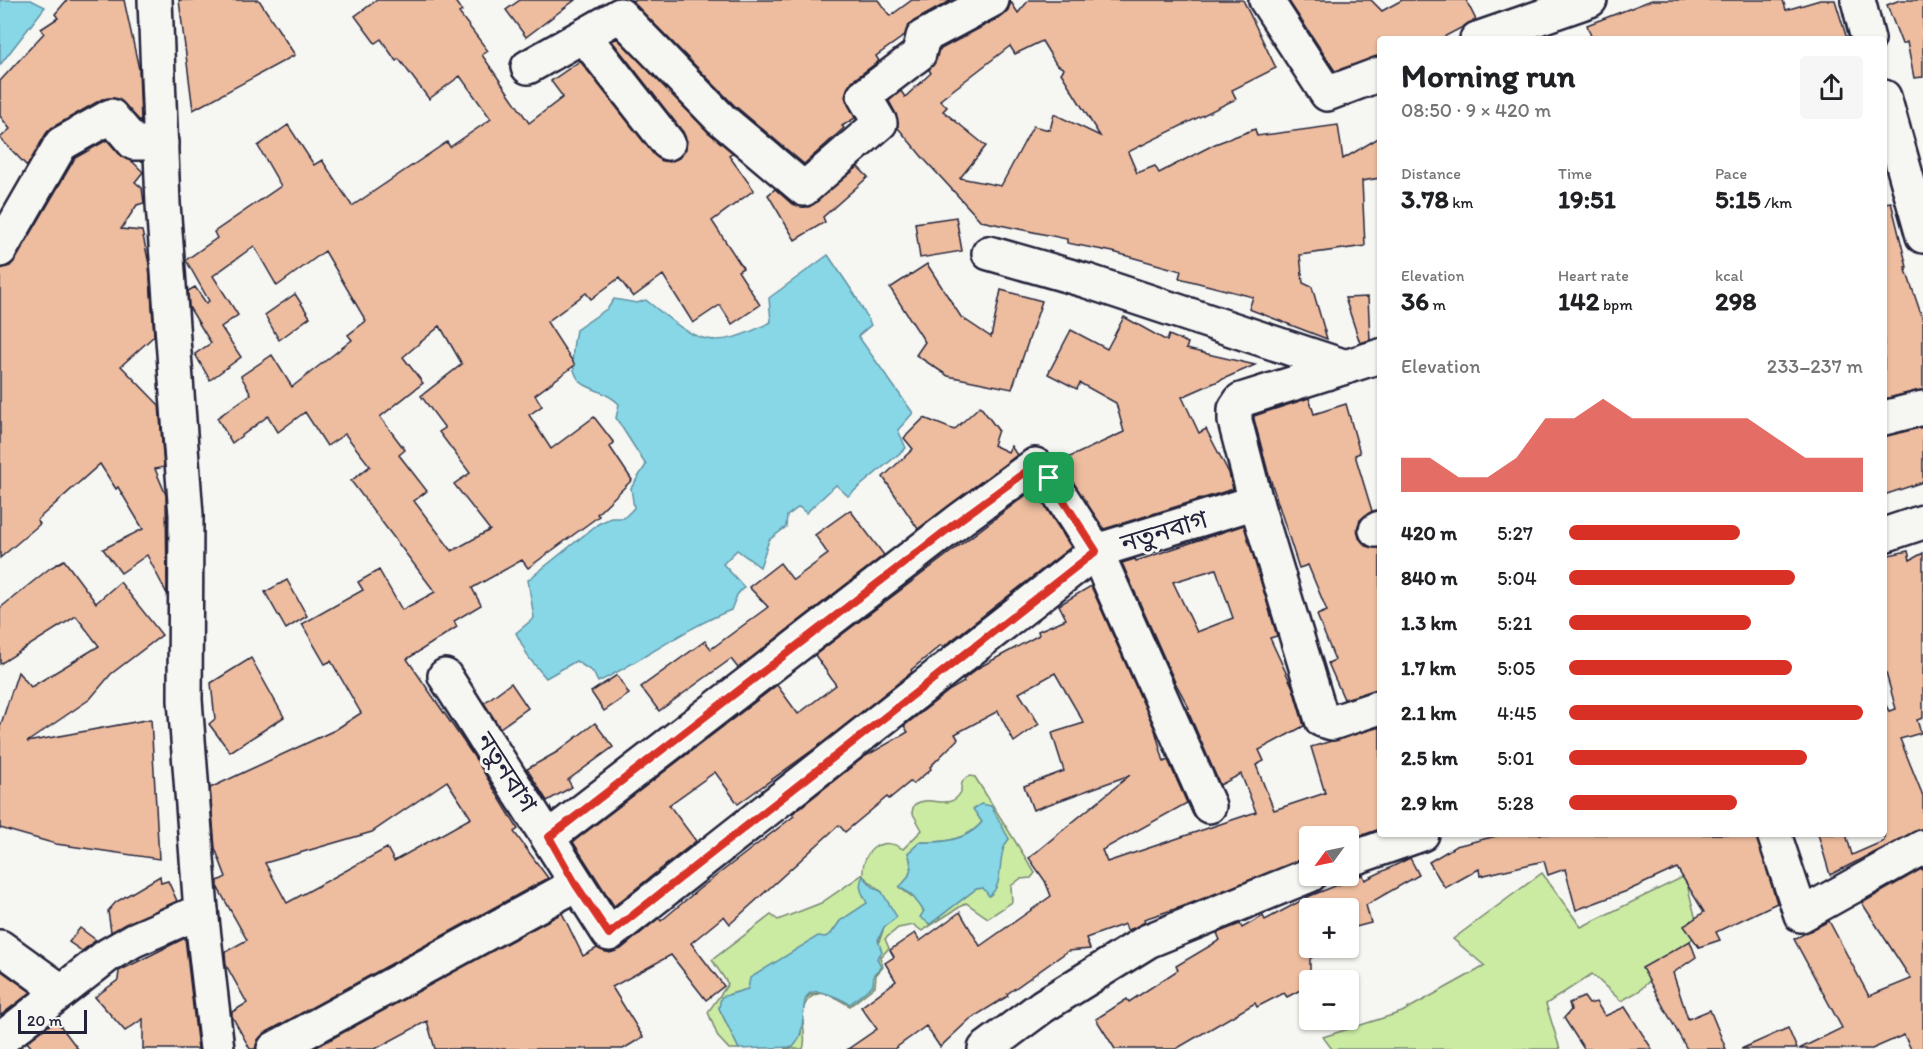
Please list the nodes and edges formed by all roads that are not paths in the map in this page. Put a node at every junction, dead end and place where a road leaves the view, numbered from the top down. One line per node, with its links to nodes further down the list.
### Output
1 (155, 0): 12 (street)
2 (992, 0): 6 (street)
3 (1266, 0): 10 (street)
4 (1590, 0): 7 (street)
5 (1857, 0): 8 (street)
6 (584, 36): 9 (street); 13 (street)
7 (1491, 36)
8 (1867, 36)
9 (528, 67)
10 (1377, 75)
11 (1887, 120): 14 (street)
12 (161, 143): 16 (street); 36 (street)
13 (668, 143)
14 (1897, 195): 15 (street)
15 (1923, 236)
16 (0, 250)
17 (989, 253): 19 (street)
18 (1377, 357): 19 (street)
19 (1346, 367): 22 (street)
20 (1923, 408): 21 (street)
21 (1887, 417)
22 (1256, 502): 25 (street, নতুনবাগ); 27 (street)
23 (1923, 522): 24 (street)
24 (1887, 534)
25 (1096, 551): 28 (street); 29 (street); 35 (street, নতুনবাগ)
26 (445, 676): 29 (street, নতুনবাগ)
27 (1377, 708)
28 (1209, 806)
29 (549, 837): 35 (street, নতুনবাগ)
30 (1413, 837): 33 (street)
31 (1774, 837): 32 (street)
32 (1923, 847)
33 (1359, 856)
34 (1299, 879): 42 (street)
35 (576, 885): 41 (street)
36 (201, 911): 38 (street); 40 (street)
37 (0, 947): 38 (street)
38 (61, 991): 39 (street)
39 (0, 1040)
40 (218, 1049)
41 (274, 1049)
42 (985, 1049)

